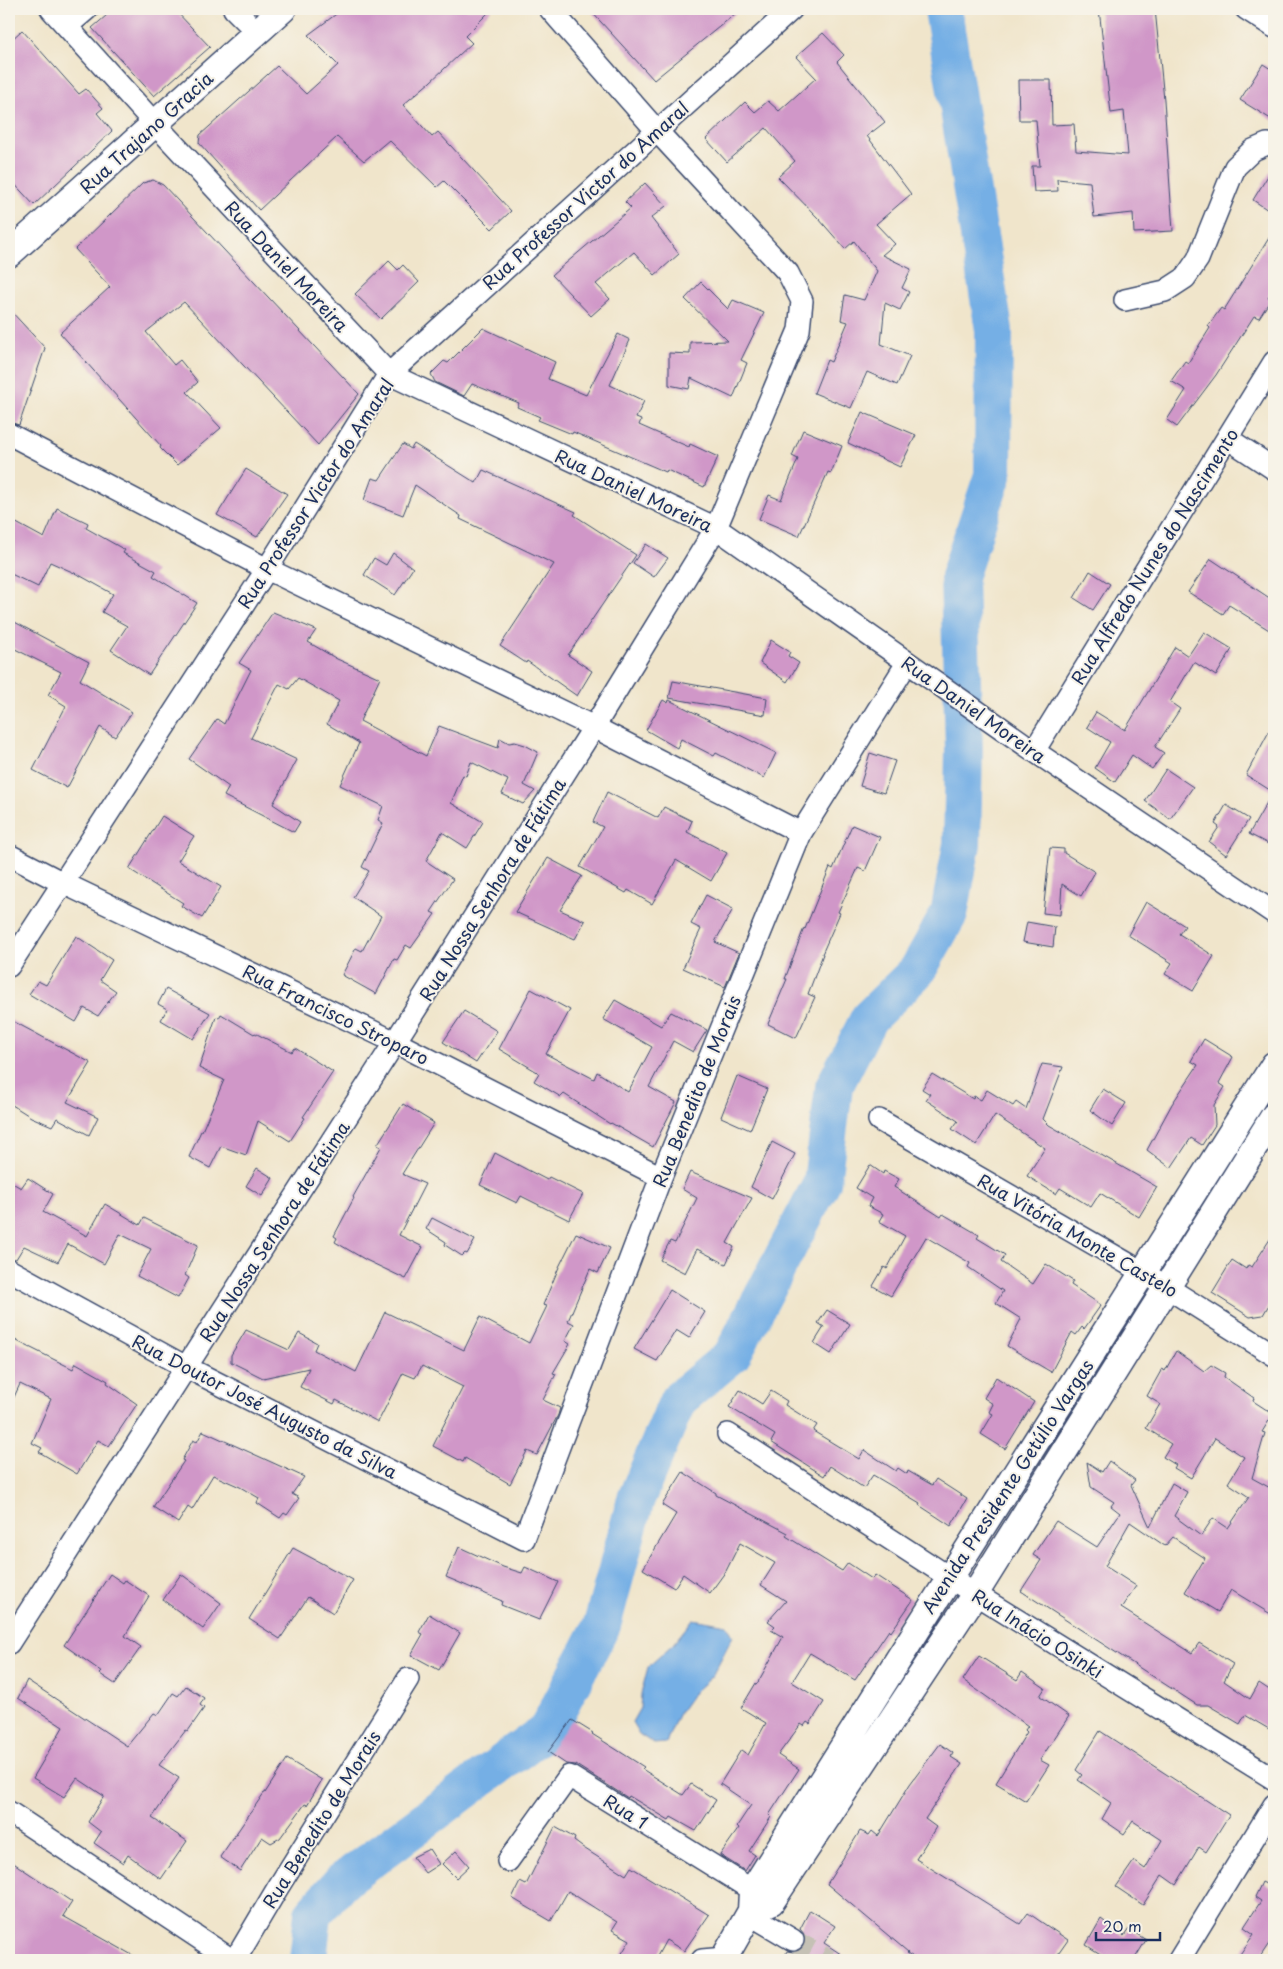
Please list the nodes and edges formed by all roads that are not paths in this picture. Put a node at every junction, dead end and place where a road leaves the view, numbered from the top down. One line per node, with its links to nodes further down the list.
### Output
1 (51, 9): 7 (street, Rua Daniel Moreira)
2 (87, 9): 7 (street)
3 (234, 9): 8 (street)
4 (283, 9): 8 (main road, Rua Trajano Gracia)
5 (550, 9): 10 (street, Rua Nossa Senhora de Fátima)
6 (792, 9): 10 (street, Rua Professor Victor do Amaral)
7 (67, 26): 9 (street, Rua Daniel Moreira)
8 (257, 32): 9 (main road, Rua Trajano Gracia)
9 (155, 124): 12 (main road, Rua Trajano Gracia); 15 (street, Rua Daniel Moreira)
10 (656, 130): 15 (street, Rua Professor Victor do Amaral); 19 (street, Rua Nossa Senhora de Fátima)
11 (1274, 144): 13 (street)
12 (9, 254)
13 (1125, 300)
14 (1274, 362): 17 (street, Rua Alfredo Nunes do Nascimento)
15 (388, 374): 19 (street, Rua Daniel Moreira); 20 (street, Rua Professor Victor do Amaral)
16 (9, 434): 20 (street)
17 (1227, 438): 18 (street); 23 (street, Rua Alfredo Nunes do Nascimento)
18 (1274, 469)
19 (716, 528): 21 (street, Rua Daniel Moreira); 22 (street, Rua Nossa Senhora de Fátima)
20 (267, 569): 22 (street); 26 (street, Rua Professor Victor do Amaral)
21 (907, 663): 23 (street, Rua Daniel Moreira); 24 (street, Rua Benedito de Morais)
22 (594, 727): 24 (street); 29 (street, Rua Nossa Senhora de Fátima)
23 (1034, 751): 27 (street, Rua Daniel Moreira)
24 (801, 833): 33 (street, Rua Benedito de Morais)
25 (9, 855): 26 (street, Rua Francisco Stroparo)
26 (63, 883): 28 (street, Rua Professor Victor do Amaral); 29 (street, Rua Francisco Stroparo)
27 (1274, 913)
28 (9, 966)
29 (395, 1042): 33 (street, Rua Francisco Stroparo); 38 (street, Rua Nossa Senhora de Fátima)
30 (1274, 1065): 35 (main road, Avenida Presidente Getúlio Vargas)
31 (1274, 1116): 36 (main road, Avenida Presidente Getúlio Vargas)
32 (879, 1120): 35 (street, Rua Vitória Monte Castelo)
33 (661, 1177): 40 (street, Rua Benedito de Morais)
34 (9, 1270): 38 (street, Rua Doutor José Augusto da Silva)
35 (1144, 1273): 36 (street, Rua Vitória Monte Castelo); 41 (main road, Avenida Presidente Getúlio Vargas)
36 (1166, 1286): 37 (street, Rua Vitória Monte Castelo); 42 (main road, Avenida Presidente Getúlio Vargas)
37 (1274, 1355)
38 (186, 1367): 40 (street, Rua Doutor José Augusto da Silva); 43 (street, Rua Nossa Senhora de Fátima)
39 (728, 1434): 41 (street, Rua Inácio Osinki)
40 (524, 1539)
41 (950, 1576): 42 (street, Rua Inácio Osinki); 49 (main road, Avenida Presidente Getúlio Vargas)
42 (974, 1594): 45 (street, Rua Inácio Osinki); 49 (main road, Avenida Presidente Getúlio Vargas)
43 (9, 1643)
44 (408, 1679): 51 (street, Rua Benedito de Morais)
45 (1274, 1779)
46 (1274, 1805): 53 (street)
47 (9, 1812): 51 (street)
48 (508, 1860): 49 (street, Rua 1)
49 (756, 1905): 50 (street); 52 (main road, Avenida Presidente Getúlio Vargas)
50 (793, 1940)
51 (234, 1960)
52 (717, 1960)
53 (1179, 1960)

